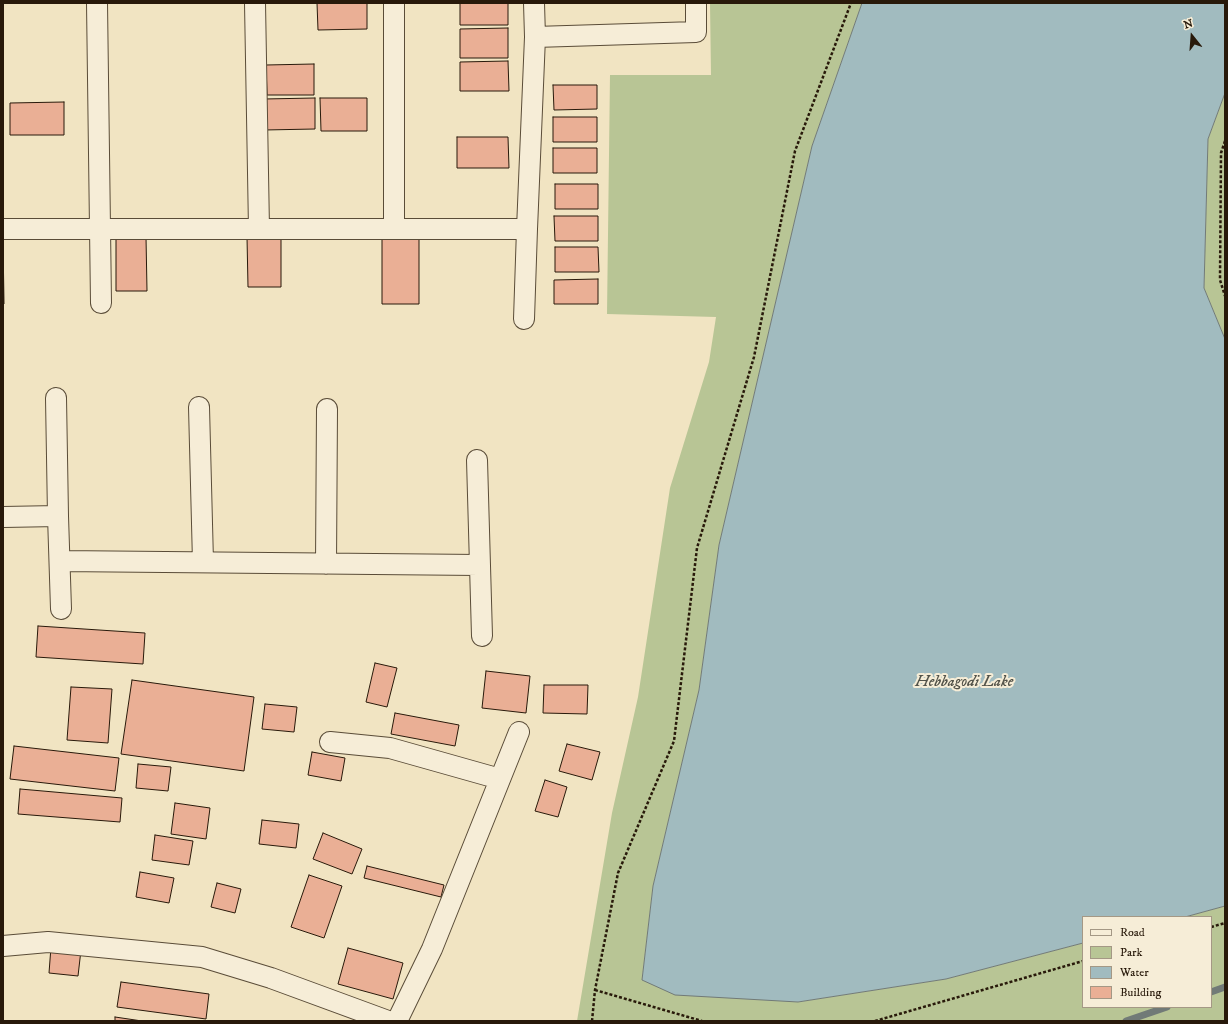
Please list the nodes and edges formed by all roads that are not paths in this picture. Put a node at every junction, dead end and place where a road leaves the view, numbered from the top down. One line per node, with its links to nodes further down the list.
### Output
1 (97, 3): 8 (street)
2 (255, 3): 9 (street)
3 (394, 3): 7 (street)
4 (534, 3): 6 (street)
5 (696, 3): 6 (street)
6 (535, 37): 10 (street)
7 (394, 228): 9 (street); 10 (street)
8 (101, 229): 9 (street); 11 (street); 12 (street)
9 (259, 229)
10 (527, 229): 13 (street)
11 (3, 230)
12 (101, 303)
13 (524, 319)
14 (56, 398): 18 (street)
15 (200, 407): 21 (street)
16 (327, 409): 22 (street)
17 (477, 460): 23 (street)
18 (58, 516): 19 (street); 20 (street)
19 (3, 517)
20 (60, 561): 21 (street); 24 (street)
21 (203, 562): 22 (street)
22 (326, 564): 23 (street)
23 (479, 565): 25 (street)
24 (61, 609)
25 (482, 636)
26 (519, 732): 28 (street)
27 (330, 742): 28 (street)
28 (500, 779): 31 (street)
29 (3, 946): 30 (street)
30 (388, 1021)
31 (397, 1021)

